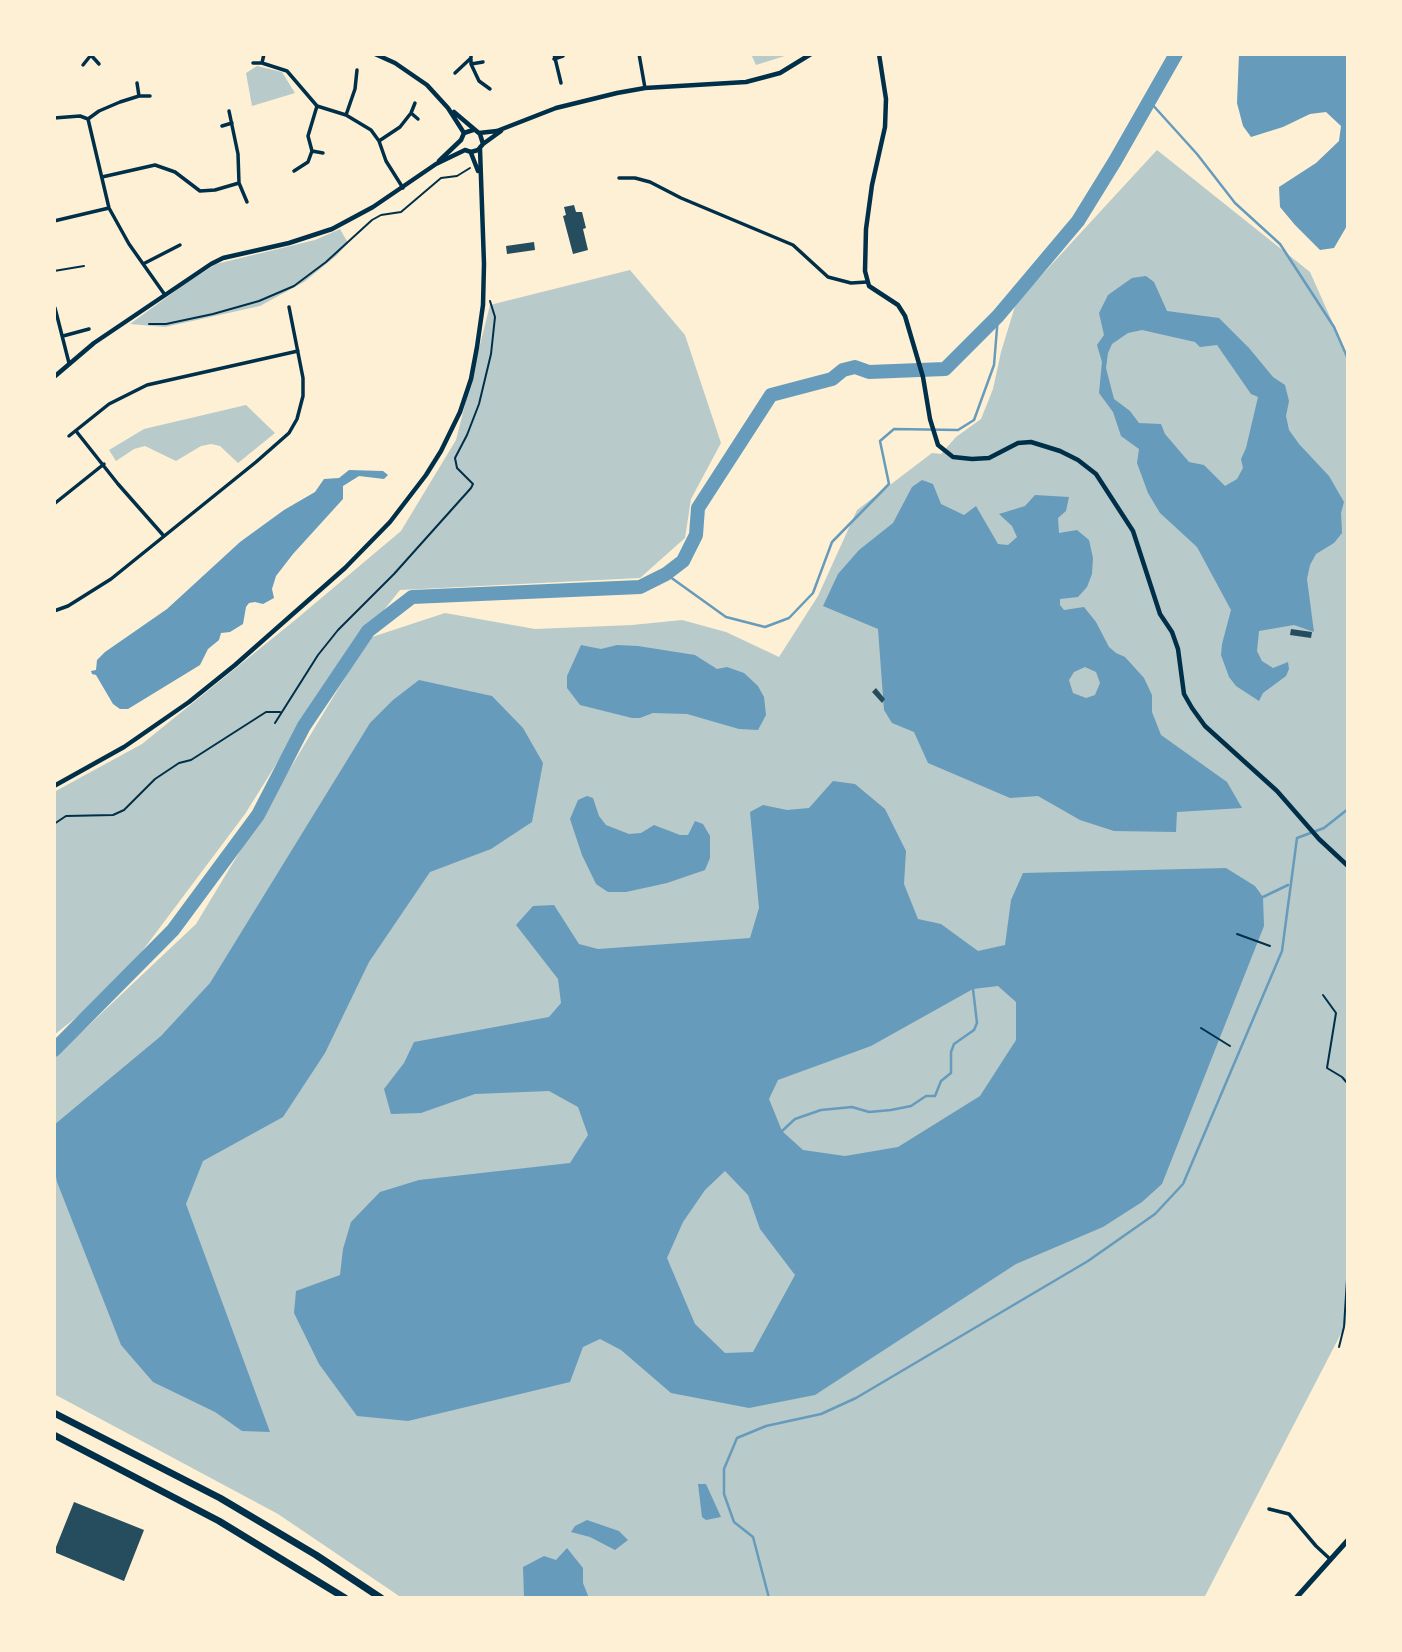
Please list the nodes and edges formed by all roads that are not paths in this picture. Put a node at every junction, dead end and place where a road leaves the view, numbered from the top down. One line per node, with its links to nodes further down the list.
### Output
1 (264, 54): 12 (street)
2 (375, 54): 26 (street)
3 (639, 54): 20 (street)
4 (811, 54): 20 (street)
5 (879, 54): 58 (street)
6 (90, 55): 13 (street); 15 (street)
7 (471, 56): 14 (street); 17 (street)
8 (563, 56): 9 (street)
9 (554, 57): 19 (street)
10 (483, 62): 14 (street)
11 (253, 63): 12 (street)
12 (262, 63): 25 (street)
13 (99, 64)
14 (471, 64): 21 (street)
15 (83, 65)
16 (357, 69): 29 (street)
17 (455, 72)
18 (137, 83): 22 (street)
19 (561, 83)
20 (645, 88): 35 (street)
21 (491, 89)
22 (139, 96): 23 (street); 31 (street)
23 (150, 96)
24 (415, 103): 28 (street)
25 (317, 106): 29 (street); 41 (street)
26 (448, 107): 36 (street); 37 (street)
27 (229, 111): 33 (street)
28 (411, 113): 32 (street); 39 (street)
29 (346, 116): 39 (street)
30 (54, 118): 31 (street)
31 (88, 119): 46 (street)
32 (418, 119)
33 (232, 123): 34 (street); 49 (street)
34 (222, 127)
35 (506, 128): 36 (street); 40 (street)
36 (476, 132): 37 (street); 40 (street)
37 (464, 133): 38 (street)
38 (461, 140): 42 (street); 44 (street)
39 (379, 141): 50 (street)
40 (481, 146): 42 (street); 47 (street)
41 (312, 151): 43 (street); 45 (street)
42 (468, 151): 44 (street); 47 (street)
43 (323, 153)
44 (436, 164): 50 (street)
45 (295, 171)
46 (102, 177): 49 (street); 52 (street)
47 (480, 178): 73 (street)
48 (619, 178): 58 (street)
49 (239, 183): 51 (street)
50 (403, 188): 59 (street)
51 (247, 202)
52 (109, 208): 53 (street); 55 (street)
53 (54, 221)
54 (180, 245): 55 (street)
55 (143, 264): 59 (street)
56 (84, 266): 57 (lane)
57 (54, 271)
58 (867, 282): 74 (street)
59 (165, 295): 65 (street)
60 (289, 307): 64 (street)
61 (55, 308): 63 (street)
62 (89, 329): 63 (street)
63 (63, 336): 65 (street)
64 (298, 351): 67 (street); 71 (street)
65 (69, 363): 66 (street)
66 (54, 377)
67 (76, 431): 68 (street); 69 (street)
68 (69, 436)
69 (104, 464): 70 (street); 71 (street)
70 (54, 504)
71 (163, 535): 72 (street)
72 (54, 611)
73 (54, 786)
74 (1348, 866)
75 (54, 1413): 81 (highway)
76 (54, 1435): 80 (highway)
77 (1269, 1509): 79 (street)
78 (1348, 1540): 79 (main road)
79 (1330, 1559): 82 (main road)
80 (345, 1598)
81 (381, 1598)
82 (1296, 1598)

